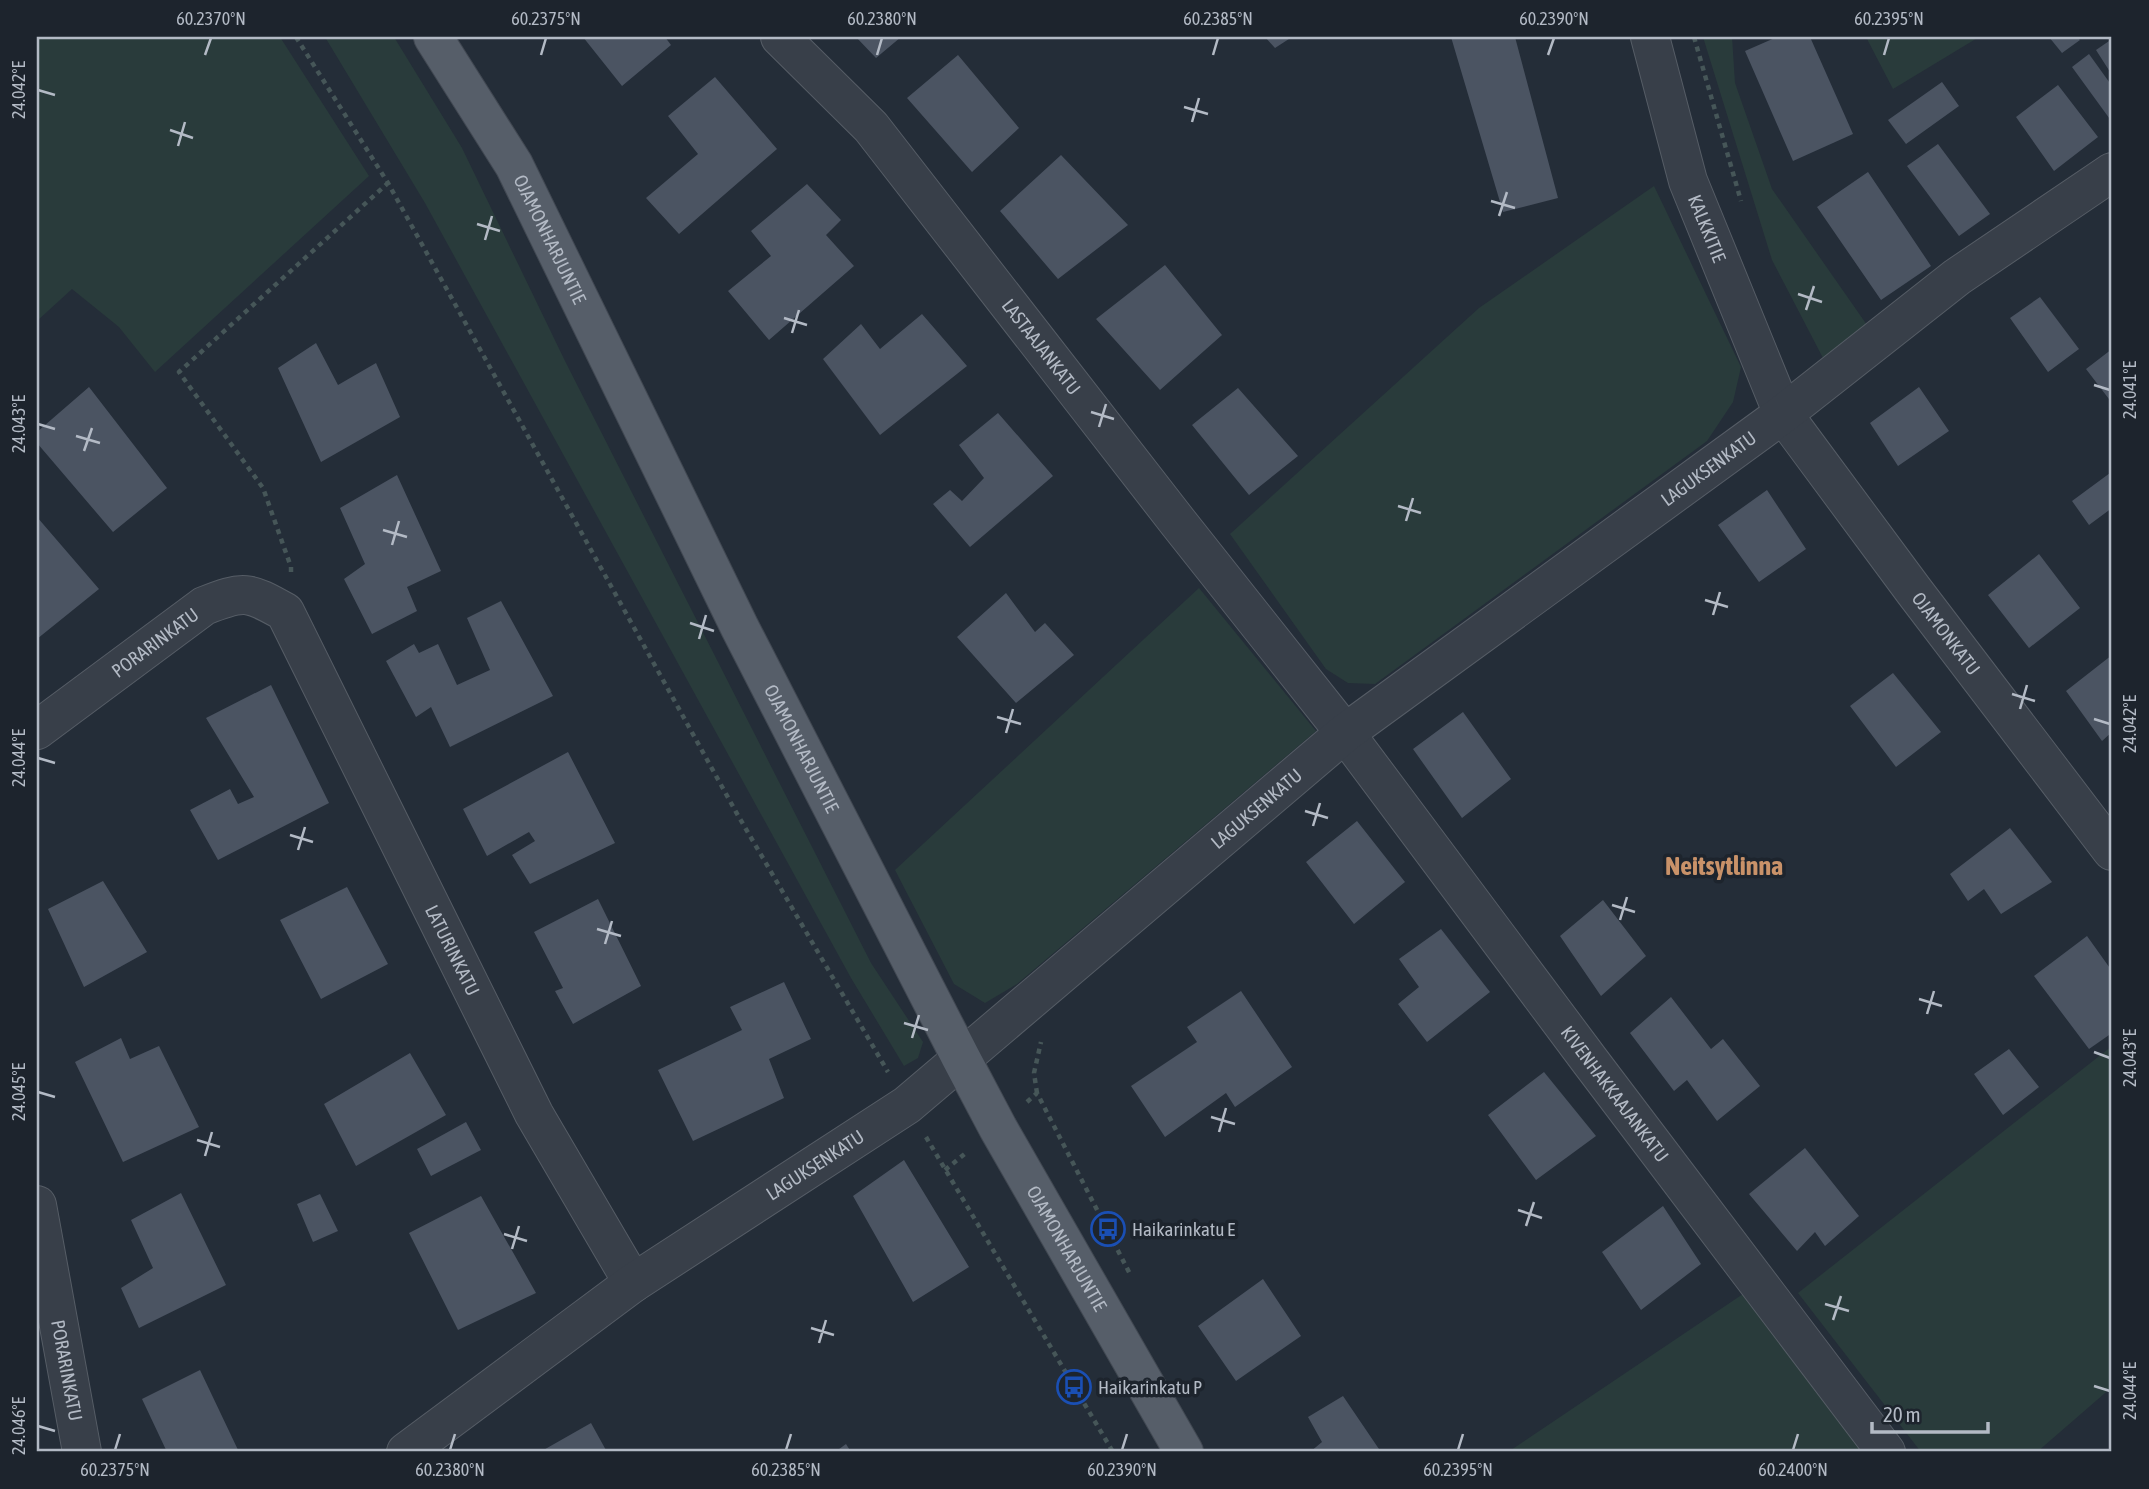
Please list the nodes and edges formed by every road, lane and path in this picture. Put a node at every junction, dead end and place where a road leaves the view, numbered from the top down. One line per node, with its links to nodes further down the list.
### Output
1 (296, 37): 7 (path)
2 (433, 37): 14 (main road, OJAMONHARJUNTIE)
3 (780, 37): 12 (street, LASTAAJANKATU)
4 (1650, 37): 9 (street, KALKKITIE)
5 (1694, 37): 8 (path)
6 (2112, 172): 9 (street, LAGUKSENKATU)
7 (388, 183): 10 (path); 15 (path)
8 (1742, 204)
9 (1783, 414): 12 (street, LAGUKSENKATU); 13 (street, OJAMONKATU)
10 (285, 612): 11 (street, PORARINKATU); 17 (street, LATURINKATU)
11 (37, 730)
12 (1345, 733): 14 (street, LAGUKSENKATU); 22 (street, KIVENHAKKAAJANKATU)
13 (2112, 851)
14 (961, 1058): 15 (street, LAGUKSENKATU); 21 (main road, OJAMONHARJUNTIE)
15 (907, 1105): 17 (street, LAGUKSENKATU); 20 (path)
16 (37, 1205): 18 (street, PORARINKATU)
17 (633, 1283): 19 (street, LAGUKSENKATU)
18 (82, 1452)
19 (406, 1452)
20 (1113, 1452)
21 (1184, 1452)
22 (1886, 1452)

